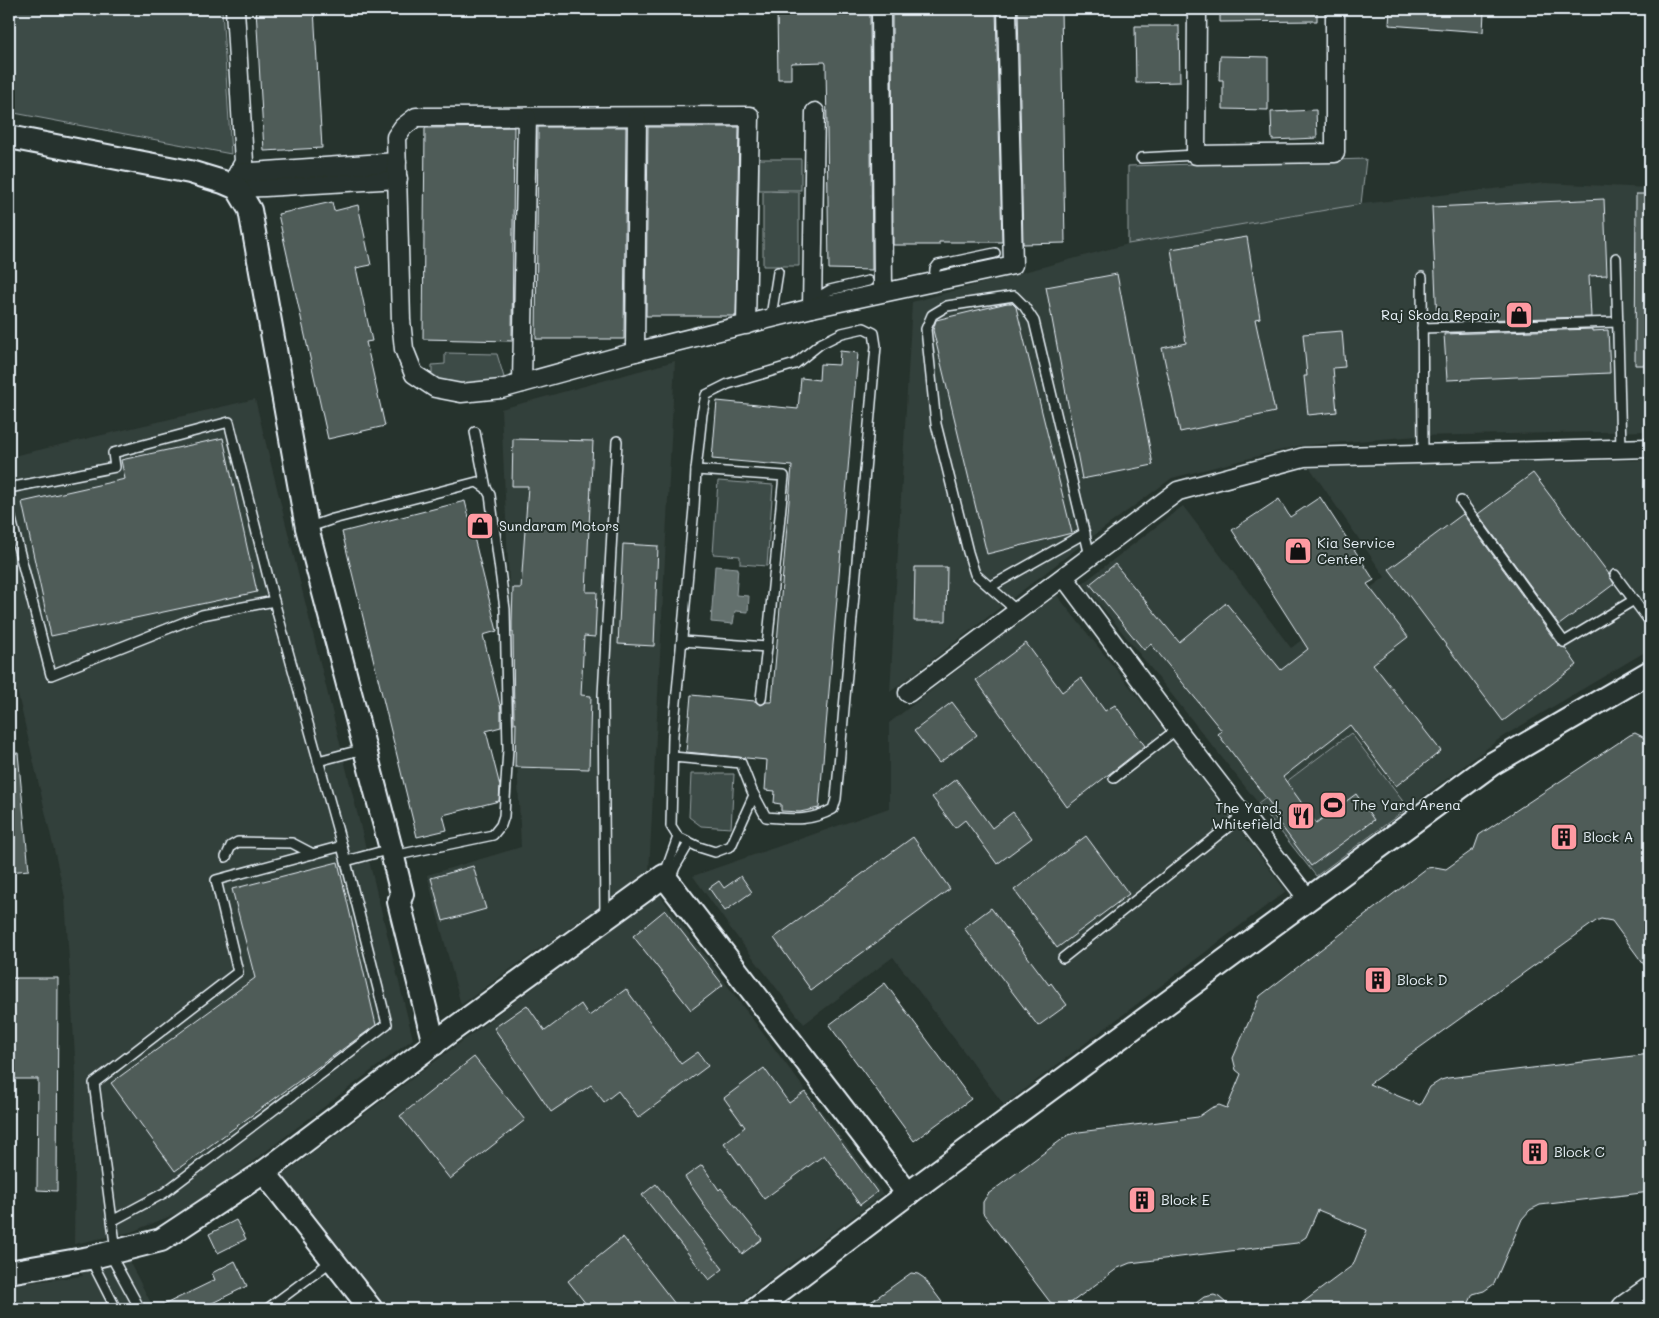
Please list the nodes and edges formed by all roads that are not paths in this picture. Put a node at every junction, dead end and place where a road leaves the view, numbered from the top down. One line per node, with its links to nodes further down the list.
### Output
1 (236, 9): 13 (street)
2 (881, 9): 20 (street)
3 (1007, 9): 19 (street)
4 (1197, 9): 10 (street)
5 (1335, 9): 10 (street)
6 (815, 112): 21 (street)
7 (527, 117): 8 (street); 12 (street); 27 (street)
8 (637, 117): 24 (street); 26 (street)
9 (9, 136): 13 (street)
10 (1196, 154): 11 (lane)
11 (1141, 158)
12 (397, 171): 13 (street); 27 (street)
13 (238, 180): 38 (street)
14 (995, 253): 19 (lane)
15 (1616, 258): 23 (lane)
16 (778, 272): 22 (lane)
17 (1422, 276): 25 (lane)
18 (868, 281): 21 (lane)
19 (934, 282): 20 (street)
20 (884, 292): 21 (street)
21 (817, 307): 22 (street)
22 (768, 319): 24 (street)
23 (1618, 322): 25 (lane); 31 (lane)
24 (746, 325): 26 (street)
25 (1422, 328): 32 (lane)
26 (636, 352): 27 (street)
27 (522, 383)
28 (475, 432): 35 (lane)
29 (617, 441): 69 (lane)
30 (1650, 448): 31 (street)
31 (1622, 449): 32 (street)
32 (1423, 454): 40 (street)
33 (696, 470): 48 (lane); 49 (lane); 58 (lane)
34 (9, 488): 45 (lane)
35 (486, 488): 38 (lane); 63 (lane)
36 (1461, 501): 44 (lane)
37 (9, 511): 45 (lane)
38 (307, 528): 54 (street)
39 (1085, 533): 40 (lane); 43 (lane); 43 (lane)
40 (1090, 556): 42 (street)
41 (1615, 575): 44 (lane)
42 (1064, 577): 46 (street); 53 (street)
43 (990, 587): 46 (lane)
44 (1634, 600): 47 (lane)
45 (274, 601): 56 (lane)
46 (1018, 611): 51 (street)
47 (1650, 622)
48 (682, 641): 49 (lane); 55 (lane)
49 (767, 647): 52 (lane)
50 (1650, 672): 68 (street)
51 (908, 693)
52 (762, 699)
53 (1177, 729): 57 (lane); 59 (street)
54 (365, 749): 56 (lane); 63 (street)
55 (673, 757): 58 (lane); 60 (lane)
56 (318, 761): 62 (lane)
57 (1114, 778)
58 (754, 795): 61 (lane)
59 (1244, 814): 68 (street); 70 (lane)
60 (678, 837): 61 (lane); 67 (lane)
61 (689, 843): 67 (lane)
62 (342, 846): 64 (lane); 66 (lane)
63 (392, 853): 66 (lane); 71 (street)
64 (313, 854): 65 (lane); 74 (lane)
65 (226, 857)
66 (346, 861): 74 (lane)
67 (666, 880): 69 (street); 73 (street)
68 (1308, 899): 73 (street)
69 (605, 919): 71 (street)
70 (1063, 958)
71 (441, 1039): 72 (street)
72 (264, 1172): 75 (street); 76 (street)
73 (908, 1194): 83 (street)
74 (112, 1221): 75 (lane)
75 (105, 1254): 77 (street); 79 (lane); 80 (lane)
76 (333, 1260): 81 (lane); 82 (street)
77 (9, 1272)
78 (1650, 1292): 84 (main road)
79 (116, 1309)
80 (140, 1309)
81 (266, 1309)
82 (371, 1309)
83 (756, 1309)
84 (1626, 1309)

